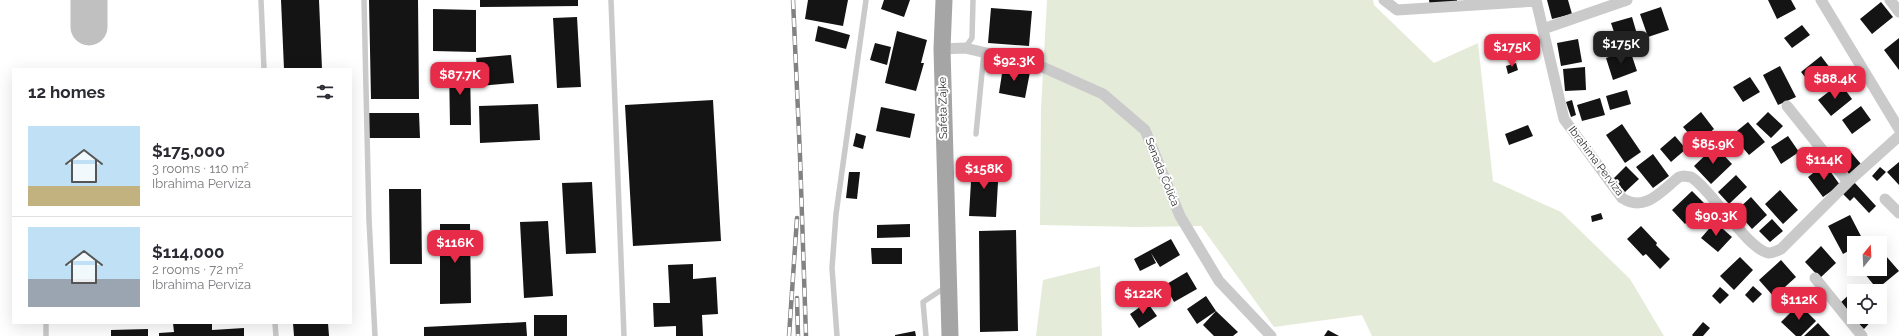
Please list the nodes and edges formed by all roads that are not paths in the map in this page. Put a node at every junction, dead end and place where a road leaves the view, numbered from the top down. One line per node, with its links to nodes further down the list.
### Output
1 (261, 0): 17 (lane)
2 (364, 0): 31 (lane)
3 (610, 0): 32 (lane)
4 (866, 0): 33 (lane)
5 (944, 0): 15 (main road, Safeta Zajke)
6 (973, 0): 14 (lane)
7 (1384, 0): 11 (street, Ibrahima Perviza)
8 (1627, 0): 13 (street)
9 (1821, 0): 19 (street)
10 (1890, 0): 12 (street)
11 (1536, 1): 13 (street, Ibrahima Perviza)
12 (1899, 12)
13 (1543, 29): 22 (street, Ibrahima Perviza)
14 (965, 48): 15 (street, Senada Čolića); 16 (street, Senada Čolića)
15 (942, 49): 26 (main road, Safeta Zajke)
16 (984, 52): 20 (lane); 36 (street, Senada Čolića)
17 (264, 68)
18 (1787, 106): 22 (street)
19 (1899, 129)
20 (976, 134)
21 (1899, 136): 22 (street, Ibrahima Perviza)
22 (1848, 182)
23 (1885, 199): 24 (street)
24 (1899, 213)
25 (1815, 278): 37 (street)
26 (948, 286): 34 (lane); 35 (main road, Safeta Zajke)
27 (46, 324): 29 (lane)
28 (275, 324): 30 (lane)
29 (46, 336)
30 (276, 336)
31 (375, 336)
32 (624, 336)
33 (837, 336)
34 (926, 336)
35 (950, 336)
36 (1271, 336)
37 (1862, 336)

